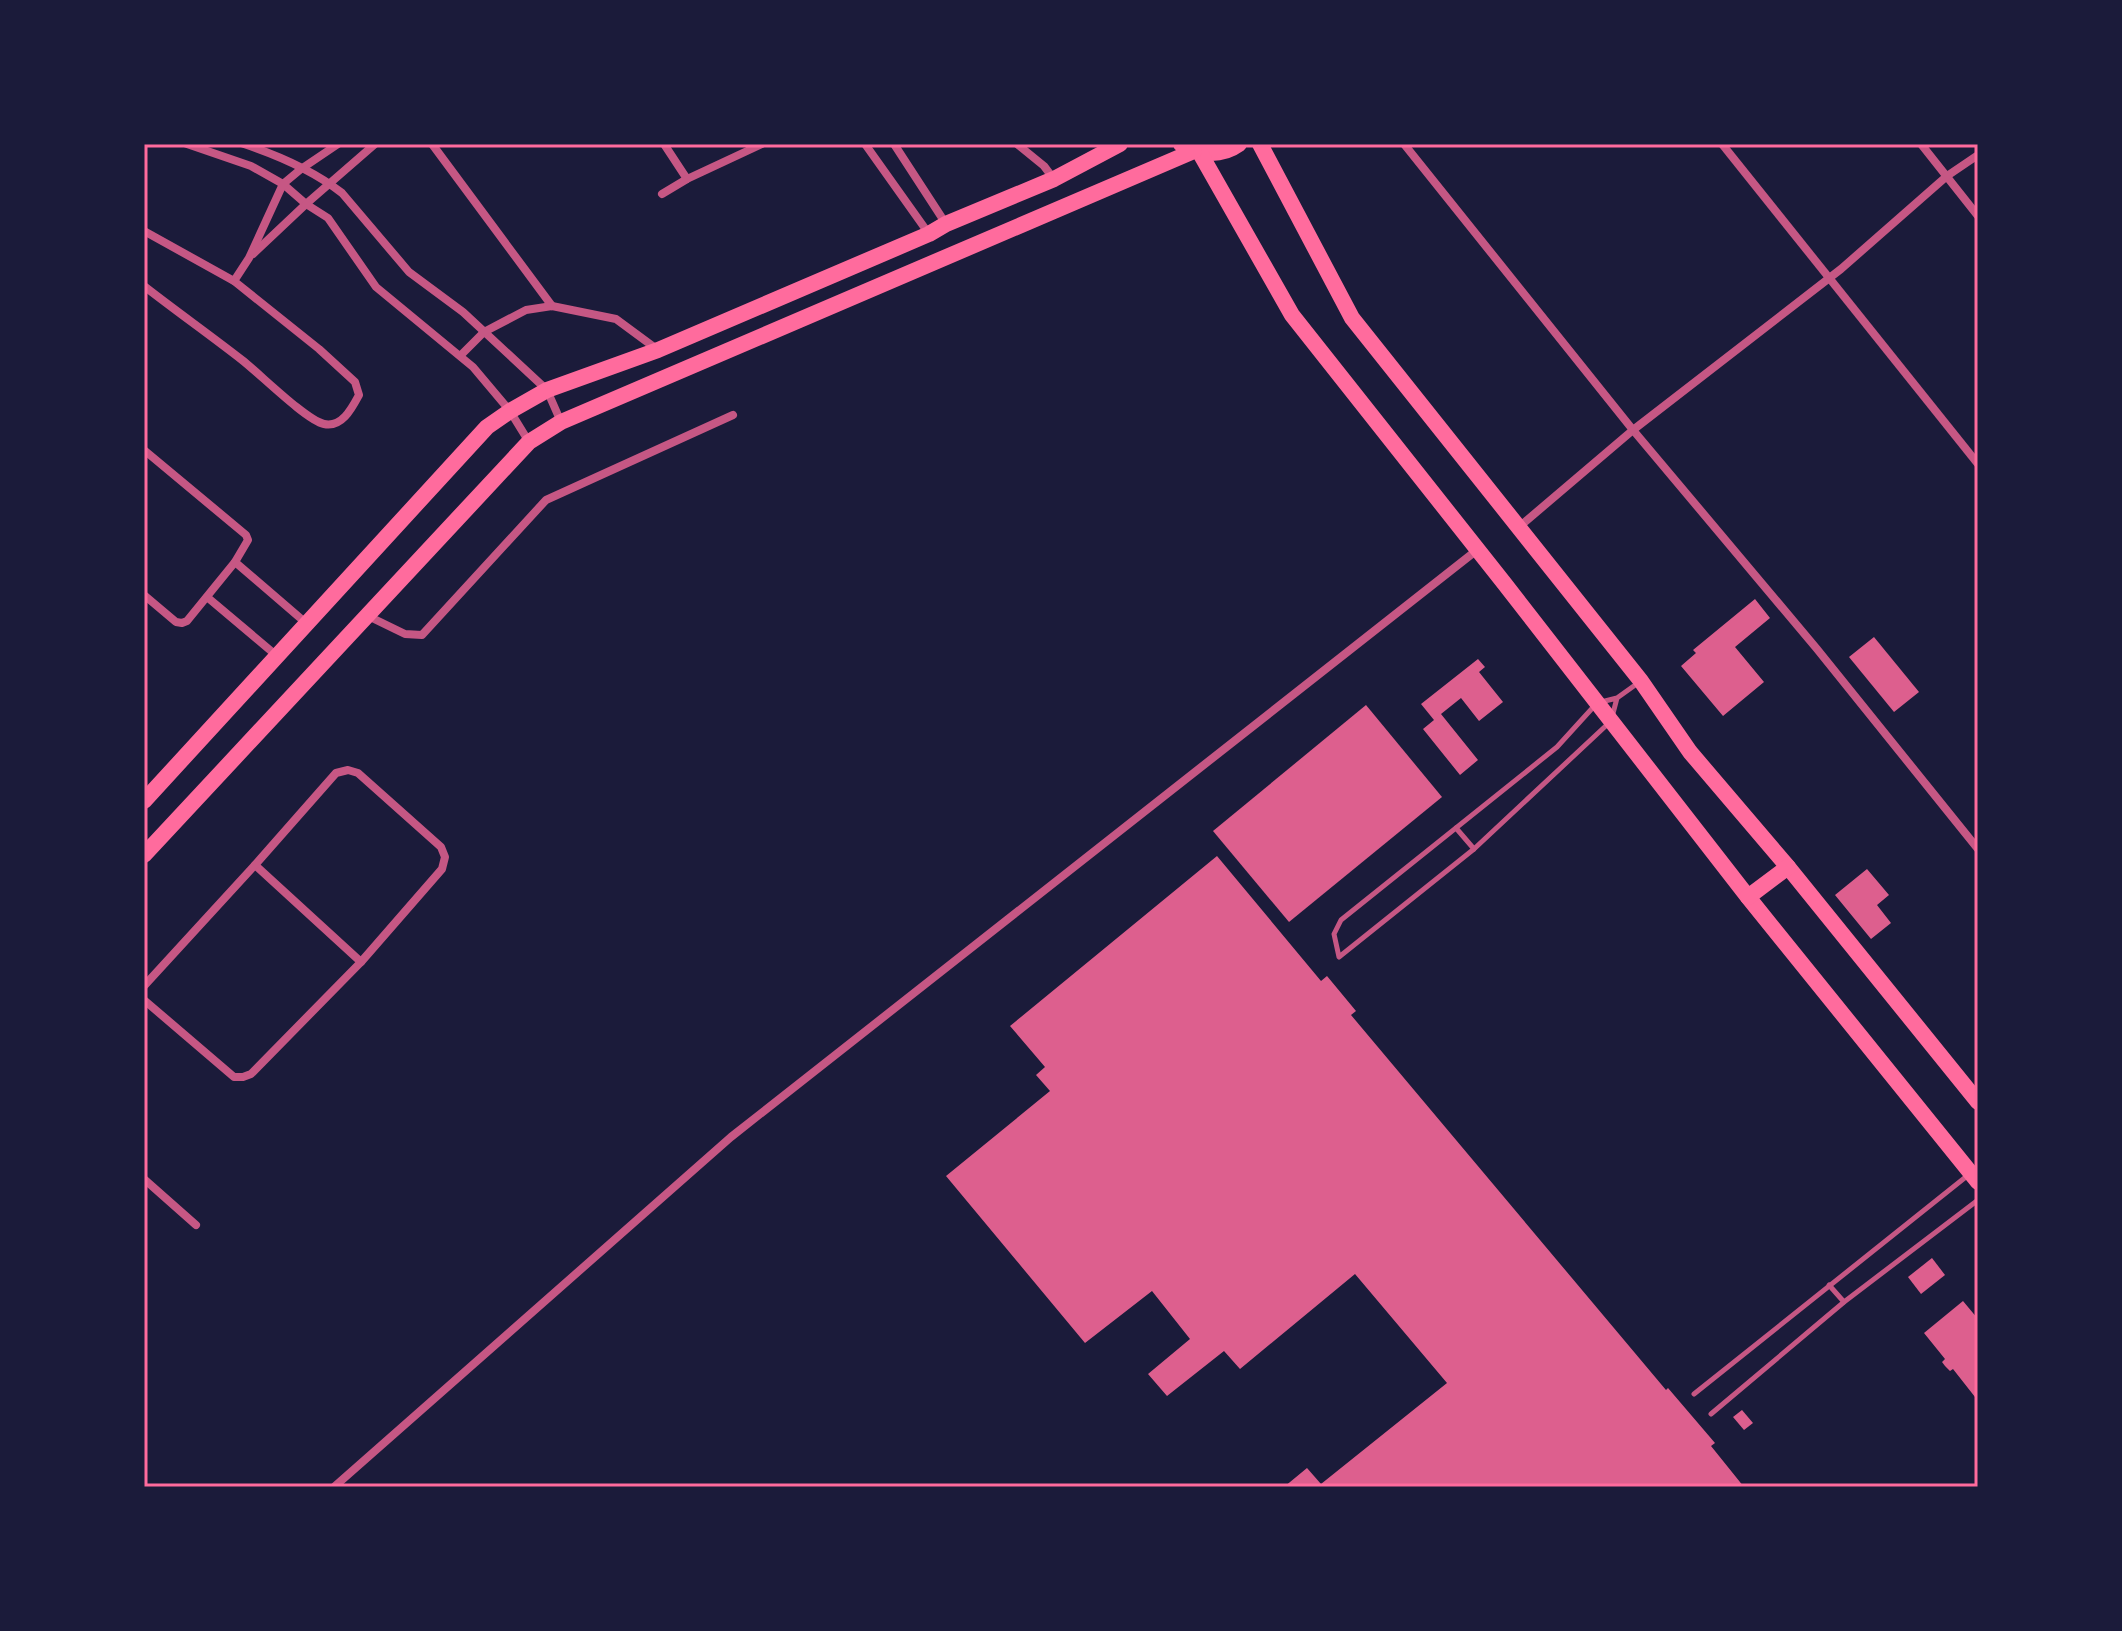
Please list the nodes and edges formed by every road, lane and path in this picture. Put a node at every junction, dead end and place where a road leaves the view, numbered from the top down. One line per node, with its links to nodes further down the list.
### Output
1 (187, 144): 24 (street)
2 (244, 144): 19 (street)
3 (338, 144): 19 (street)
4 (375, 144): 23 (street)
5 (432, 144): 35 (street)
6 (664, 144): 21 (street)
7 (762, 144): 21 (street)
8 (865, 144): 30 (street)
9 (894, 144): 28 (street)
10 (1017, 144): 22 (street)
11 (1120, 144): 22 (main road)
12 (1239, 144): 17 (main road)
13 (1260, 144): 47 (main road)
14 (1404, 144): 43 (street)
15 (1722, 144): 32 (street)
16 (1921, 144): 20 (street)
17 (1192, 149): 42 (main road); 48 (main road)
18 (1978, 155): 20 (street)
19 (301, 169): 23 (street); 24 (street)
20 (1947, 176): 27 (street); 32 (street)
21 (687, 179): 25 (street)
22 (1054, 179): 28 (main road)
23 (330, 183): 26 (street); 36 (street)
24 (283, 184): 26 (street); 31 (street)
25 (662, 194)
26 (306, 204): 31 (street); 38 (street)
27 (1978, 216)
28 (946, 224): 30 (main road)
29 (144, 231): 33 (street)
30 (929, 234): 37 (main road)
31 (249, 258): 33 (street)
32 (1831, 277): 43 (street); 46 (street)
33 (234, 281): 34 (street)
34 (144, 286)
35 (552, 306): 36 (street); 37 (street)
36 (484, 332): 38 (street); 39 (street)
37 (658, 350): 39 (main road)
38 (461, 355): 40 (street)
39 (547, 390): 40 (main road); 42 (street)
40 (510, 411): 44 (street); 53 (main road)
41 (733, 415): 52 (street)
42 (561, 422): 44 (main road)
43 (1633, 430): 47 (street); 62 (street)
44 (529, 442): 52 (main road)
45 (144, 450): 49 (street)
46 (1978, 464)
47 (1518, 527): 55 (main road)
48 (1478, 550): 57 (main road); 79 (street)
49 (235, 562): 51 (street); 53 (street)
50 (144, 595): 51 (street)
51 (207, 597): 54 (street)
52 (367, 615): 63 (main road)
53 (306, 623): 54 (main road)
54 (278, 656): 59 (main road)
55 (1641, 681): 56 (lane); 65 (main road)
56 (1617, 698): 57 (lane); 58 (lane)
57 (1597, 703): 58 (main road); 60 (lane)
58 (1611, 721): 61 (lane); 66 (main road)
59 (144, 801)
60 (1456, 828): 61 (lane); 61 (lane)
61 (1474, 849)
62 (1978, 849)
63 (144, 855)
64 (255, 865): 67 (street); 67 (street); 68 (street)
65 (1788, 867): 66 (main road); 70 (main road)
66 (1748, 897): 71 (main road)
67 (361, 962): 69 (street)
68 (144, 986)
69 (144, 1000)
70 (1978, 1102)
71 (1976, 1174): 75 (lane)
72 (144, 1179): 74 (street)
73 (1978, 1200): 76 (lane)
74 (196, 1225)
75 (1829, 1285): 76 (lane); 77 (lane)
76 (1844, 1302): 78 (lane)
77 (1694, 1394)
78 (1711, 1414)
79 (334, 1487)

